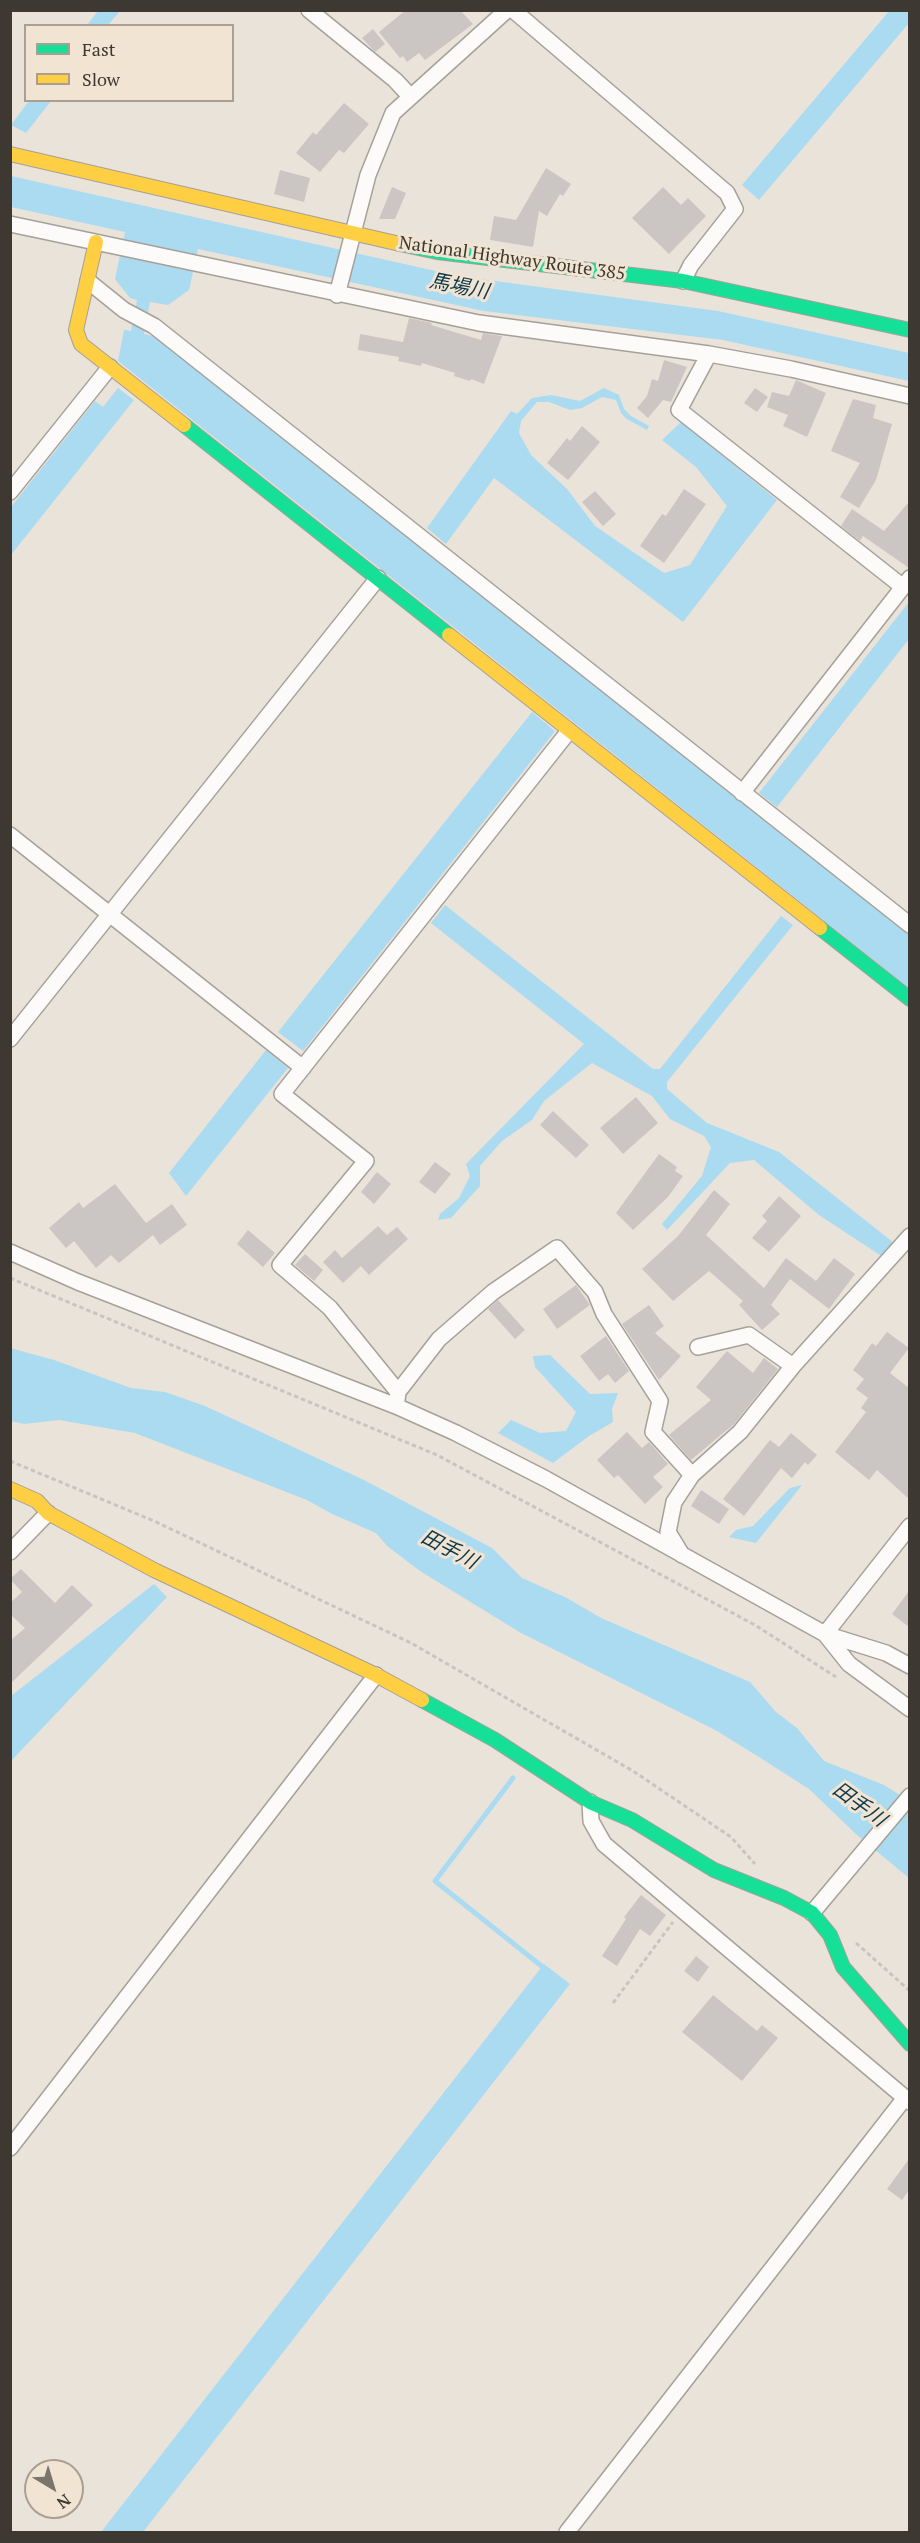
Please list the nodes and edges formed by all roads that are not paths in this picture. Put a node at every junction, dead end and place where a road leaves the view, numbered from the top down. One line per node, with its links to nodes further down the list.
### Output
1 (309, 10): 4 (street)
2 (507, 10): 4 (street)
3 (513, 10): 10 (street)
4 (410, 96): 7 (street)
5 (10, 154): 7 (main road, National Highway Route 385)
6 (10, 224): 8 (street)
7 (351, 240): 10 (main road, National Highway Route 385); 11 (street)
8 (96, 242): 9 (main road); 11 (street)
9 (88, 281): 14 (main road); 20 (street)
10 (683, 281): 12 (main road, National Highway Route 385)
11 (338, 291): 13 (street)
12 (909, 330)
13 (709, 354): 15 (street); 18 (street)
14 (110, 366): 16 (street); 17 (main road)
15 (909, 396)
16 (10, 492)
17 (378, 578): 19 (main road); 22 (street)
18 (906, 582): 20 (street)
19 (569, 731): 24 (main road); 26 (street)
20 (742, 794): 23 (street)
21 (10, 835): 22 (street)
22 (110, 914): 25 (street); 26 (street)
23 (909, 925)
24 (909, 999)
25 (10, 1039)
26 (303, 1068): 31 (street)
27 (909, 1236): 30 (street)
28 (10, 1252): 31 (street)
29 (698, 1347): 30 (street)
30 (793, 1366): 32 (street)
31 (397, 1399): 32 (street); 37 (street)
32 (693, 1475): 37 (street)
33 (10, 1489): 34 (main road)
34 (48, 1513): 36 (street); 40 (main road)
35 (909, 1526): 38 (street)
36 (10, 1552)
37 (684, 1557): 38 (street)
38 (825, 1634): 39 (street); 41 (street)
39 (909, 1666)
40 (376, 1675): 43 (main road); 47 (street)
41 (909, 1709)
42 (909, 1796): 44 (street)
43 (590, 1802): 44 (main road); 46 (street)
44 (812, 1913): 45 (main road)
45 (909, 2044)
46 (907, 2100): 48 (street)
47 (10, 2148)
48 (567, 2532)

